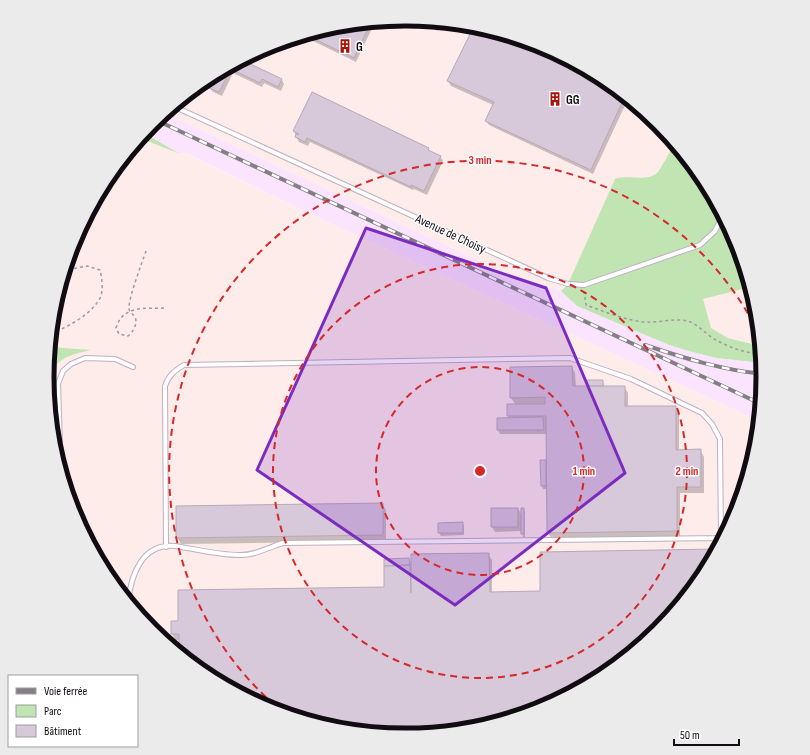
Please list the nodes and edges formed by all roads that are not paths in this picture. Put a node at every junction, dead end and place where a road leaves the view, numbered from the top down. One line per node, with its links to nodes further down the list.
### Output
1 (179, 109): 2 (lane, Avenue de Choisy)
2 (720, 222)
3 (133, 367): 4 (lane)
4 (60, 446)
5 (721, 531): 7 (lane)
6 (716, 540): 7 (lane)
7 (166, 547): 8 (lane)
8 (129, 595)

